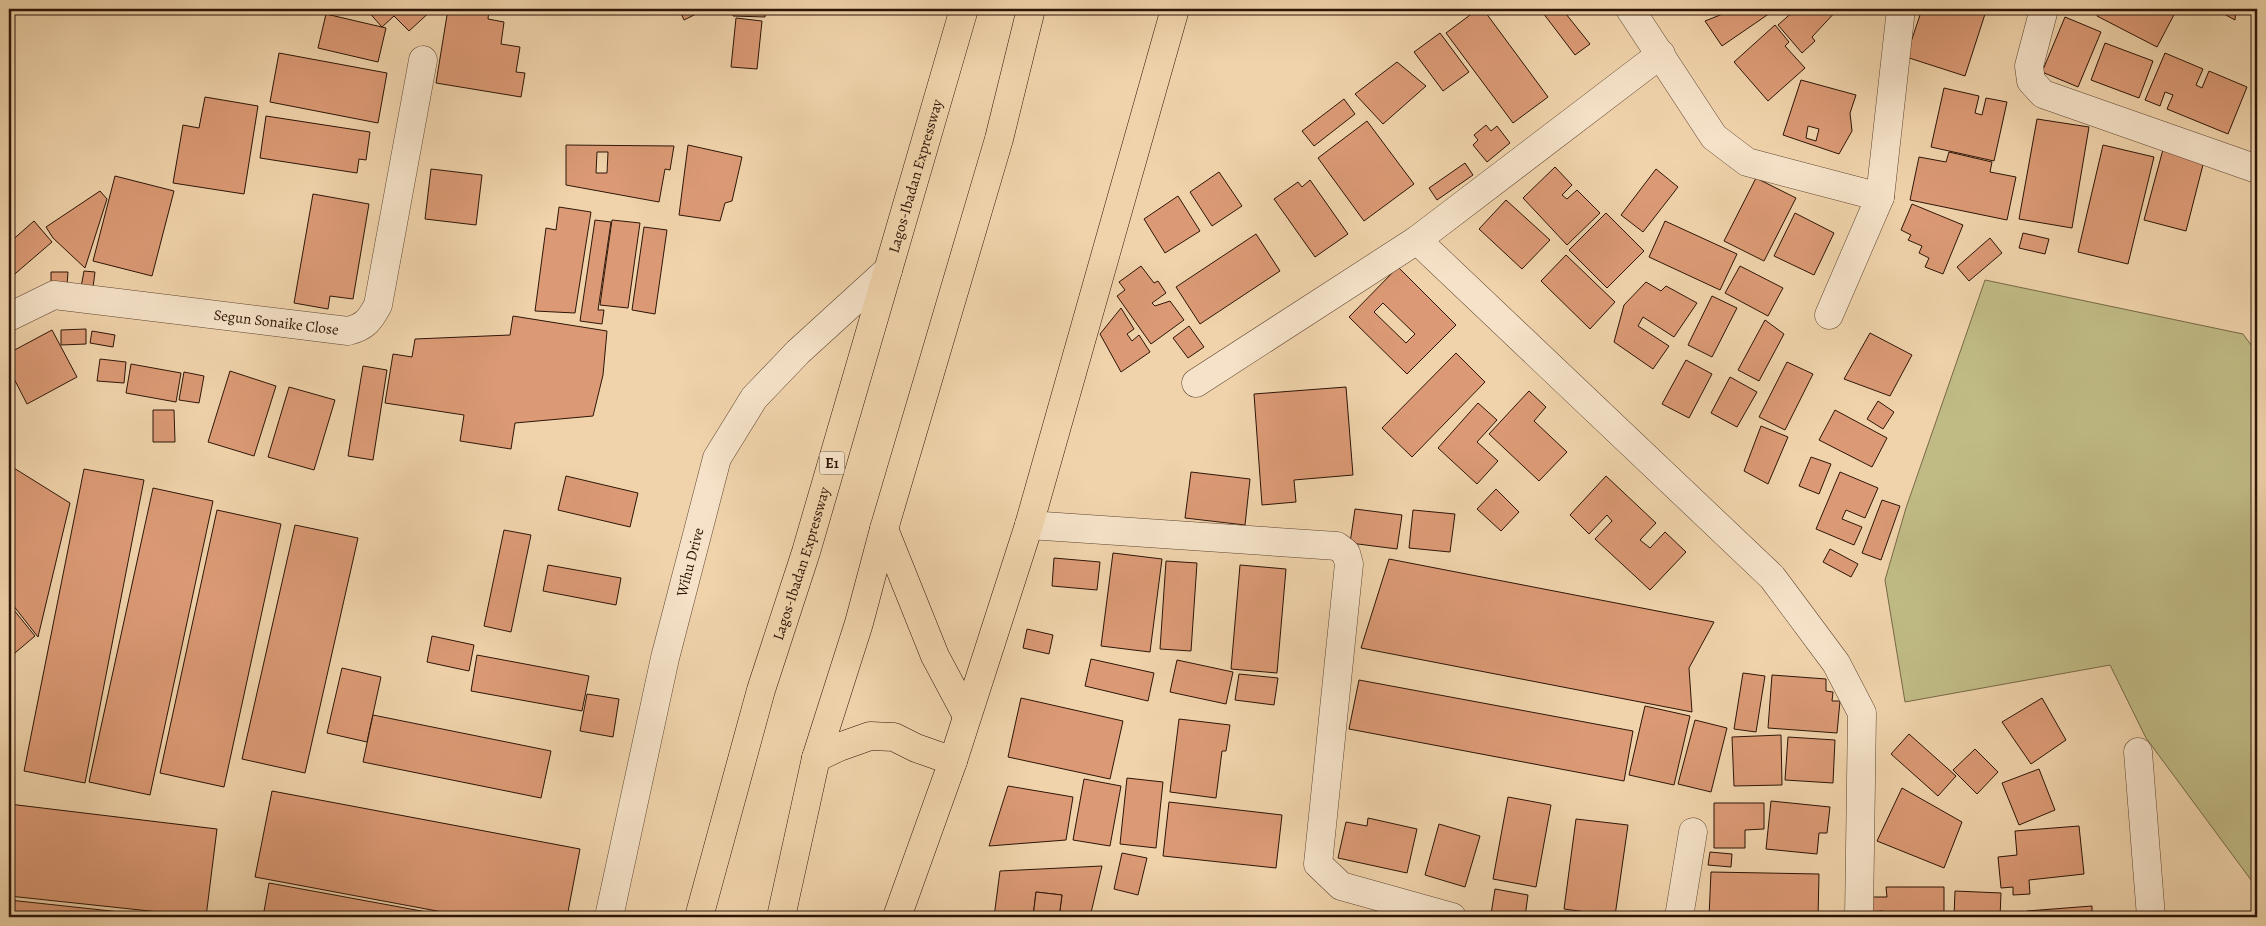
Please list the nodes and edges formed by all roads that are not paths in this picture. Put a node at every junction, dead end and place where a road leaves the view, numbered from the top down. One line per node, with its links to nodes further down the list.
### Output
1 (964, 9): 12 (main road, Lagos-Ibadan Expressway / E1)
2 (1031, 9): 17 (main road)
3 (1175, 9): 16 (main road)
4 (1630, 9): 7 (street)
5 (1901, 9): 10 (street)
6 (2044, 9): 9 (street)
7 (1661, 54): 10 (street); 11 (street)
8 (423, 60): 14 (street, Segun Sonaike Close)
9 (2257, 169)
10 (1880, 197): 13 (street)
11 (1418, 240): 15 (street); 29 (street)
12 (888, 270): 23 (street, Wihu Drive); 24 (main road, Lagos-Ibadan Expressway / E1)
13 (1829, 315)
14 (9, 317)
15 (1196, 383)
16 (1029, 525): 18 (main road); 27 (street)
17 (884, 529): 18 (main road); 20 (main road)
18 (967, 716): 21 (main road)
19 (2138, 752): 30 (street)
20 (816, 758): 21 (main road); 25 (main road)
21 (953, 761): 26 (main road)
22 (1694, 832): 28 (street)
23 (609, 917)
24 (699, 917)
25 (781, 917)
26 (897, 917)
27 (1452, 917)
28 (1679, 917)
29 (1859, 917)
30 (2151, 917)

